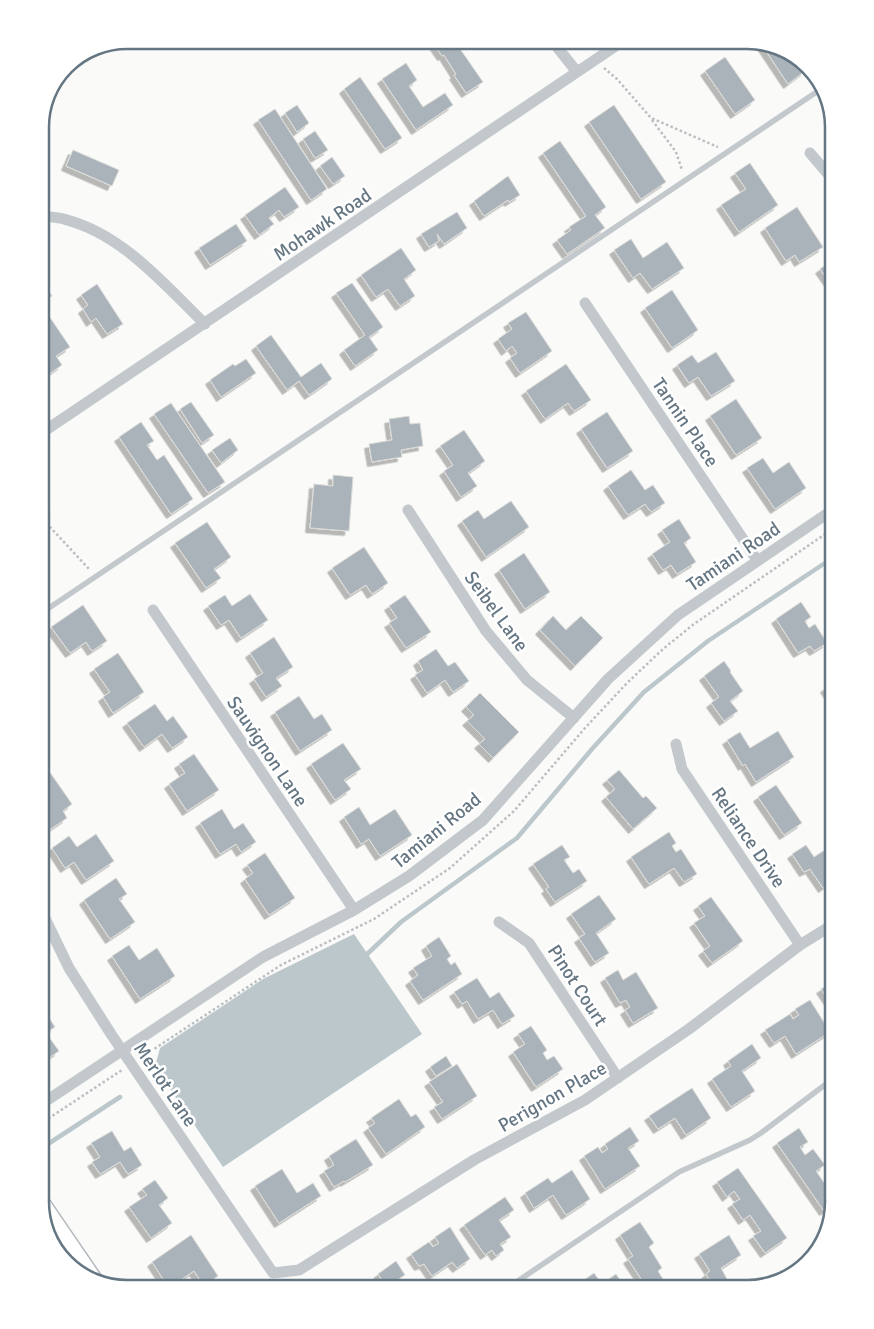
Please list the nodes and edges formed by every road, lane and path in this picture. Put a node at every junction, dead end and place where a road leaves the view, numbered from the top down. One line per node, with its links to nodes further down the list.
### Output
1 (559, 49): 4 (street)
2 (612, 49): 3 (street, Mohawk Road)
3 (595, 60): 4 (street, Mohawk Road); 6 (path)
4 (577, 72): 13 (street, Mohawk Road)
5 (817, 92): 7 (lane)
6 (651, 118): 7 (path); 10 (path)
7 (729, 152): 10 (lane)
8 (810, 153): 9 (street)
9 (825, 170)
10 (678, 186): 19 (lane)
11 (49, 217): 13 (street)
12 (585, 303): 18 (street, Tannin Place)
13 (205, 324): 14 (street, Mohawk Road)
14 (49, 428)
15 (408, 510): 22 (street, Seibel Lane)
16 (825, 515): 18 (street, Tamiani Road)
17 (49, 525): 19 (path)
18 (757, 560): 22 (street, Tamiani Road)
19 (98, 576): 20 (lane)
20 (49, 608)
21 (153, 610): 24 (street, Sauvignon Lane)
22 (574, 718): 24 (street, Tamiani Road)
23 (676, 744): 28 (street, Reliance Drive)
24 (354, 910): 29 (street, Tamiani Road)
25 (499, 922): 30 (street, Pinot Court)
26 (49, 927): 29 (street, Merlot Lane)
27 (825, 930): 28 (street, Perignon Place)
28 (800, 945): 30 (street, Perignon Place)
29 (122, 1051): 32 (street, Tamiani Road); 35 (street, Merlot Lane)
30 (618, 1078): 35 (street, Perignon Place)
31 (825, 1085): 36 (lane)
32 (49, 1099)
33 (49, 1215): 34 (street)
34 (86, 1269)
35 (273, 1273)
36 (519, 1280)

